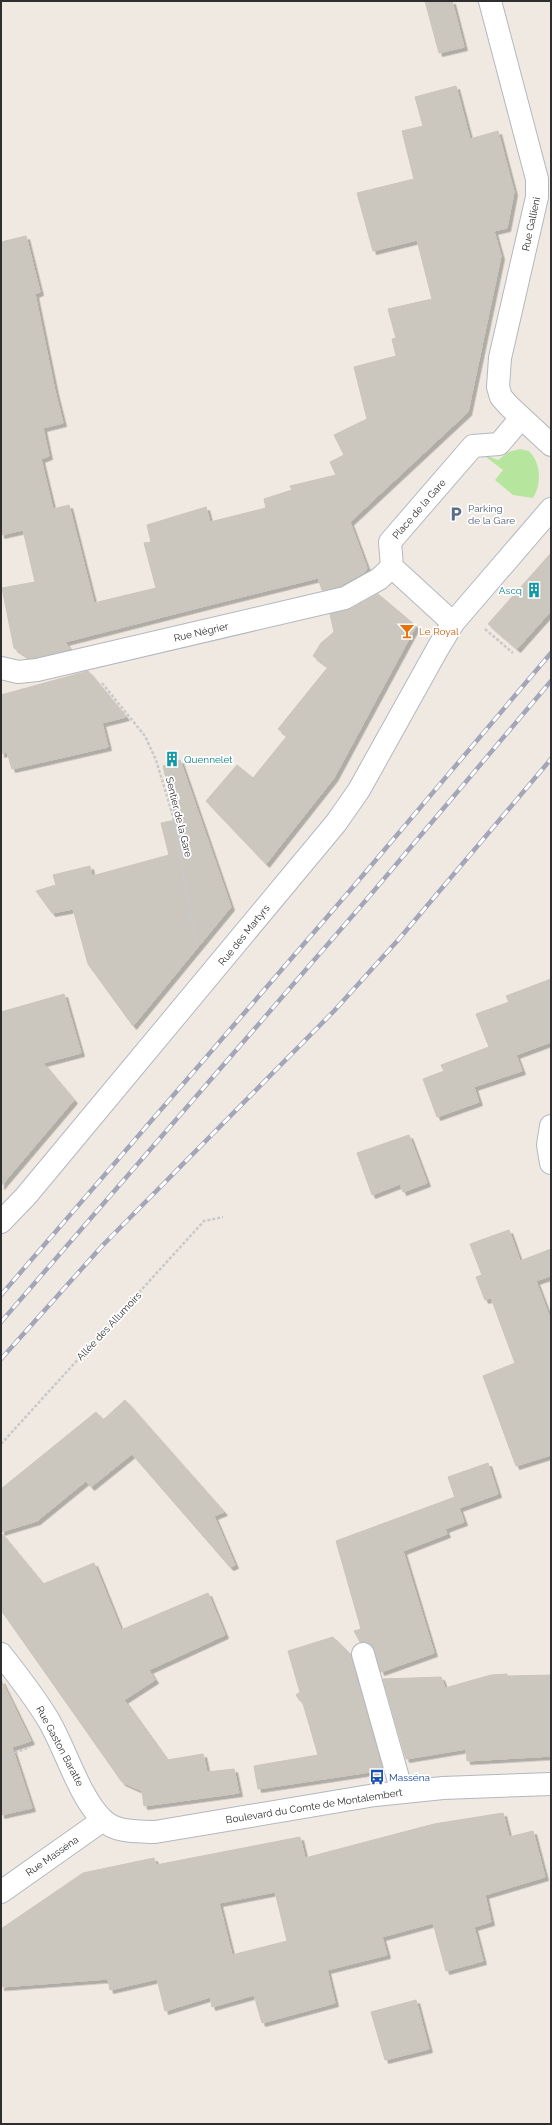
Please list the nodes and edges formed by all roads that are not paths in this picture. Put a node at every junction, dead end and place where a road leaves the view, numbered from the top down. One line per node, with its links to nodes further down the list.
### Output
1 (490, 1): 2 (street, Rue Gallieni)
2 (521, 418): 3 (street); 5 (street, Place de la Gare)
3 (551, 445)
4 (551, 509): 6 (street)
5 (392, 567): 6 (street); 7 (street, Rue Négrier)
6 (458, 618): 10 (street, Rue des Martyrs)
7 (1, 668)
8 (551, 1126): 9 (street)
9 (551, 1163)
10 (1, 1222)
11 (1, 1654): 15 (street, Rue Gaston Baratte)
12 (363, 1654): 14 (street)
13 (551, 1784): 14 (street, Boulevard du Comte de Montalembert)
14 (402, 1792): 15 (street, Boulevard du Comte de Montalembert)
15 (103, 1820): 16 (street, Rue Masséna)
16 (1, 1892)

